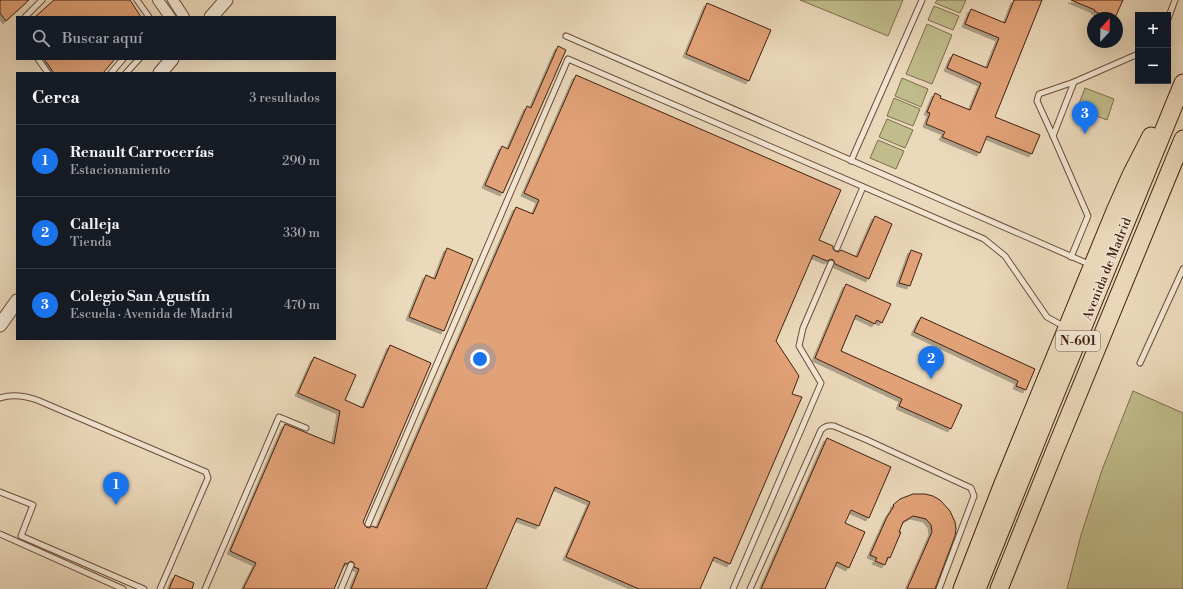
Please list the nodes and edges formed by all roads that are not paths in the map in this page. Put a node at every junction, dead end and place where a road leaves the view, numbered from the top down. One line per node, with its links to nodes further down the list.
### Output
1 (42, 0): 10 (lane)
2 (137, 0): 11 (lane)
3 (158, 0): 9 (street)
4 (173, 0): 12 (street)
5 (226, 0): 13 (street)
6 (922, 0): 28 (lane)
7 (1175, 0): 8 (lane)
8 (1171, 12)
9 (166, 14)
10 (26, 16)
11 (148, 16)
12 (183, 16)
13 (212, 16)
14 (566, 36): 28 (lane)
15 (1135, 55): 24 (lane)
16 (39, 60): 20 (lane)
17 (122, 60): 21 (lane)
18 (138, 60): 22 (lane)
19 (171, 60): 23 (street)
20 (47, 72)
21 (112, 72)
22 (127, 72)
23 (161, 72)
24 (1074, 82): 26 (lane); 26 (lane)
25 (1181, 88): 33 (highway); 54 (highway, Avenida de Madrid / N-601)
26 (1053, 136): 31 (lane)
27 (1183, 139): 55 (highway, Avenida de Madrid / N-601)
28 (851, 161): 31 (lane)
29 (863, 187): 30 (lane); 37 (lane); 42 (lane)
30 (837, 248)
31 (1071, 257): 33 (lane)
32 (831, 263): 50 (lane)
33 (1093, 265): 37 (highway)
34 (1183, 268): 38 (lane)
35 (16, 302): 36 (street)
36 (0, 325)
37 (1067, 328): 53 (highway)
38 (1140, 363)
39 (0, 398): 47 (lane)
40 (306, 428): 48 (lane)
41 (0, 492): 46 (lane)
42 (368, 524)
43 (0, 534): 45 (lane)
44 (351, 565): 49 (lane)
45 (123, 589)
46 (144, 589)
47 (160, 589)
48 (205, 589)
49 (341, 589)
50 (733, 589)
51 (750, 589): 52 (lane)
52 (939, 589)
53 (962, 589)
54 (977, 589)
55 (999, 589)

